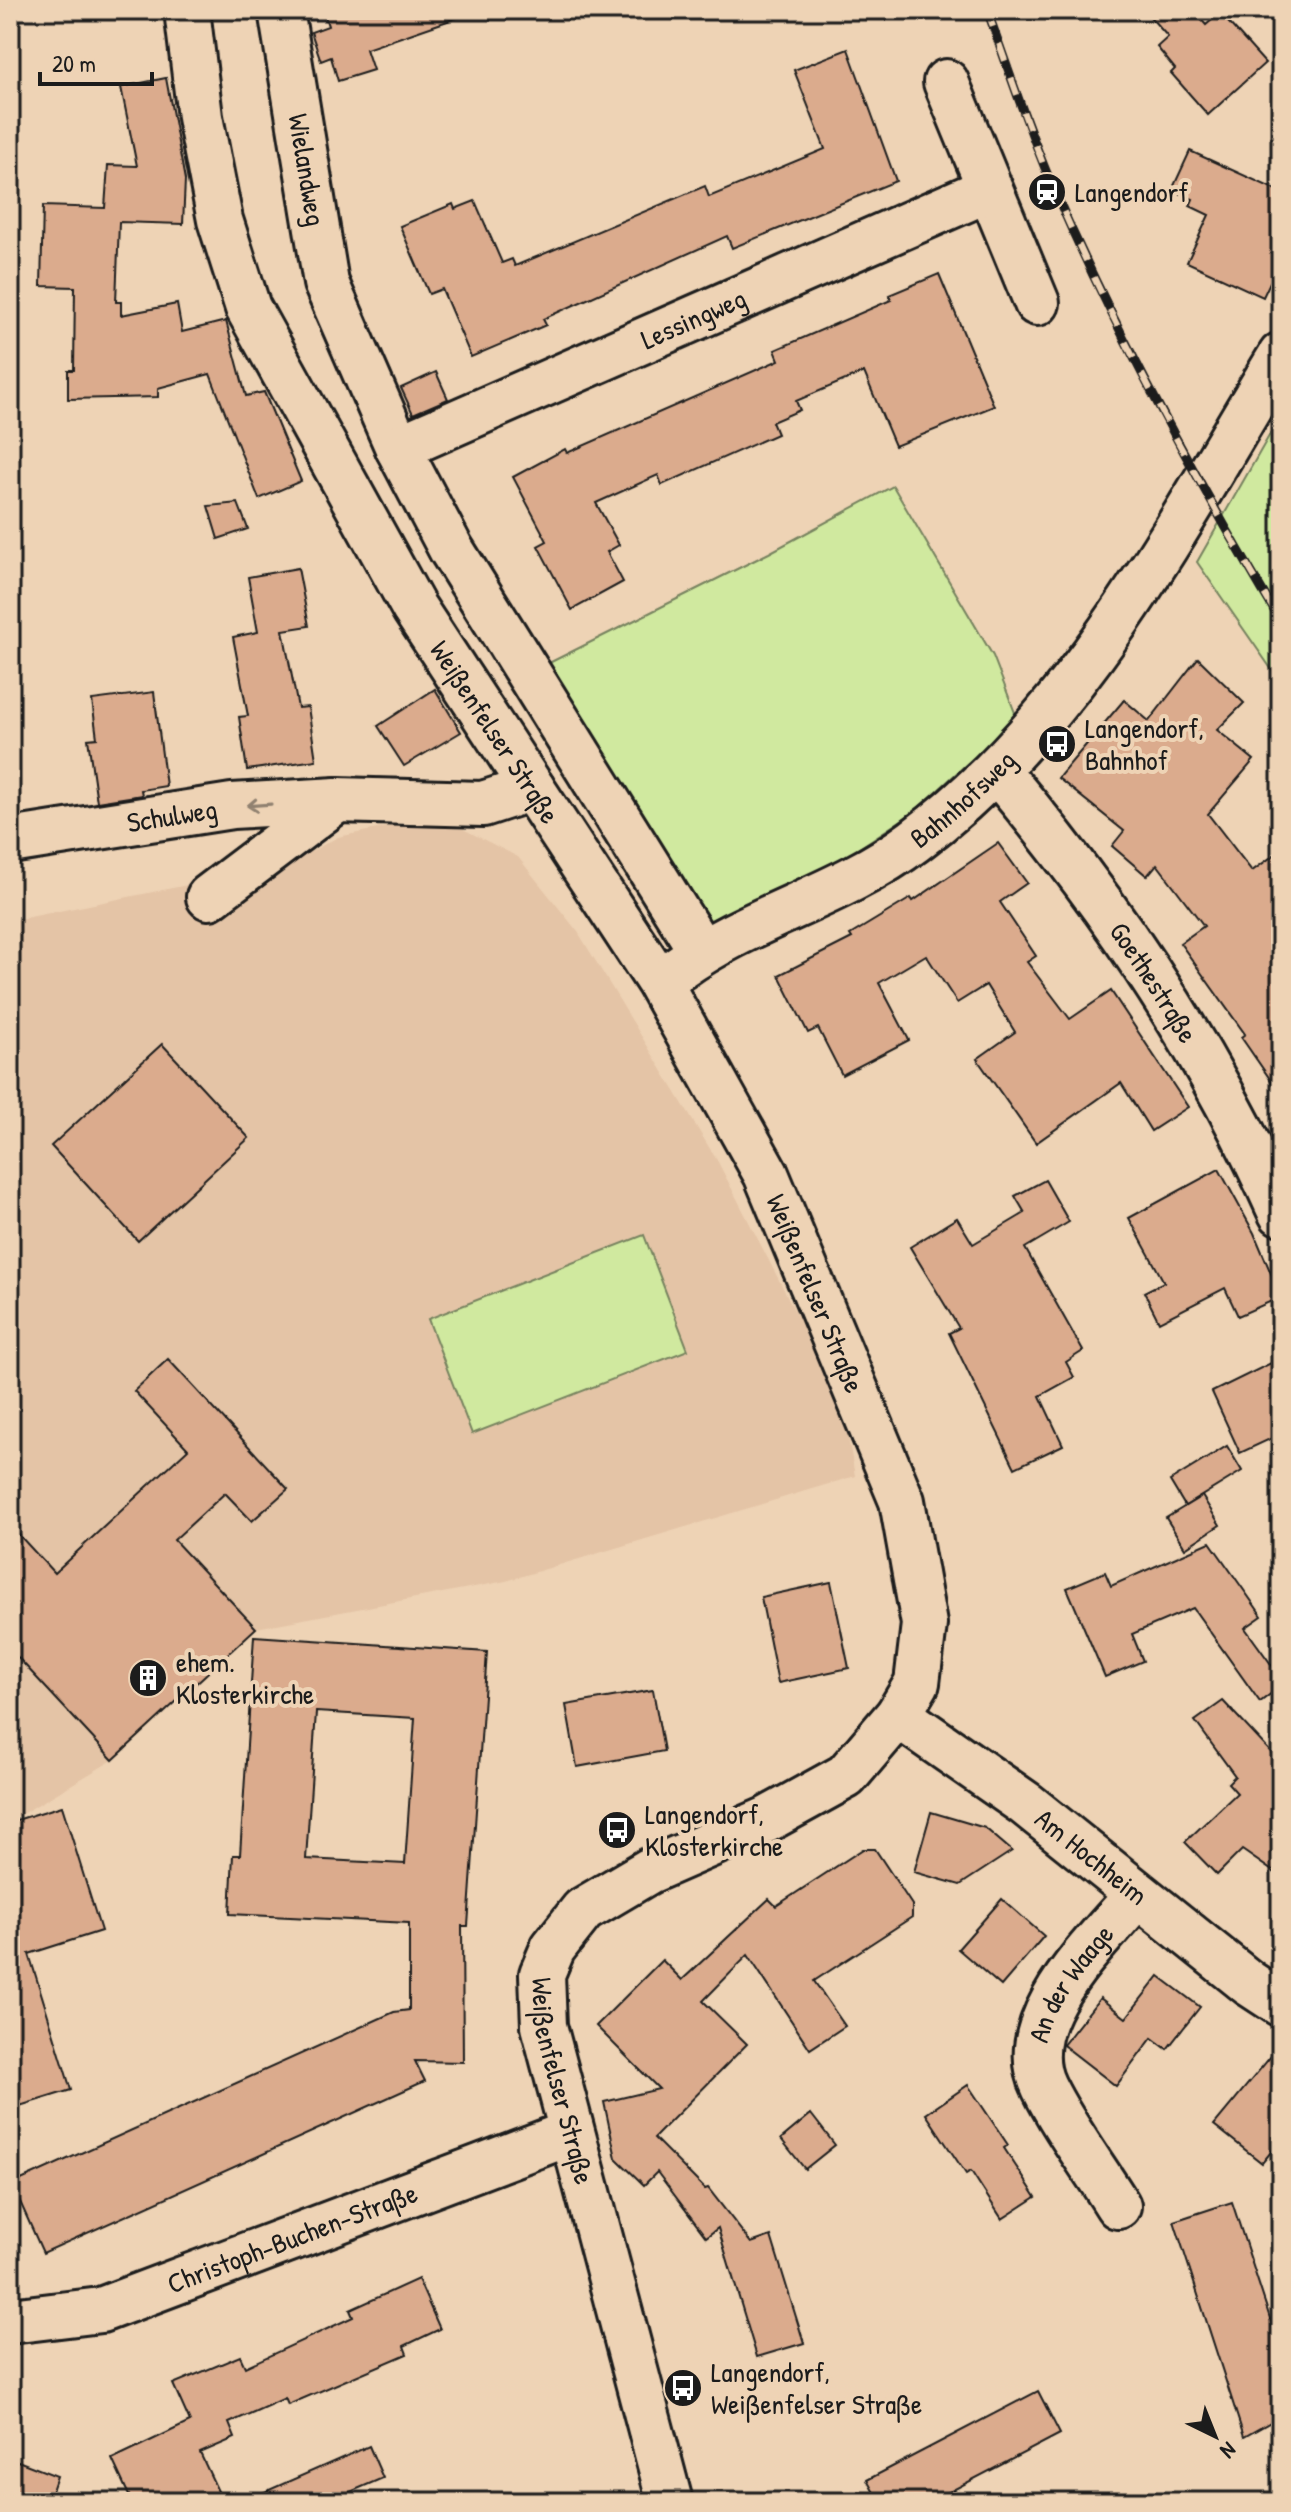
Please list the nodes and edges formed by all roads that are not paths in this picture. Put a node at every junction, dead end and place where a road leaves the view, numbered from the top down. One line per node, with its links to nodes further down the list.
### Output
1 (187, 10): 9 (street, Weißenfelser Straße)
2 (281, 10): 7 (street, Wielandweg)
3 (946, 82): 4 (street)
4 (989, 189): 5 (street); 7 (street, Lessingweg)
5 (1037, 303)
6 (1281, 355): 8 (street, Bahnhofsweg)
7 (398, 448): 13 (street)
8 (998, 772): 13 (street, Bahnhofsweg); 15 (street, Goethestraße)
9 (532, 788): 10 (street, Schulweg); 14 (street, Weißenfelser Straße)
10 (337, 800): 11 (street, Schulweg, one-way to 11); 12 (street)
11 (10, 841)
12 (209, 897)
13 (701, 951): 14 (street, Bahnhofsweg)
14 (659, 982): 16 (street, Weißenfelser Straße)
15 (1281, 1213)
16 (898, 1715): 17 (street, Am Hochheim); 19 (street, Weißenfelser Straße)
17 (1137, 1895): 18 (street, Am Hochheim); 20 (street, An der Waage)
18 (1281, 2004)
19 (570, 2133): 21 (street, Christoph-Buchen-Straße); 22 (street, Weißenfelser Straße)
20 (1118, 2206)
21 (10, 2321)
22 (670, 2502)

